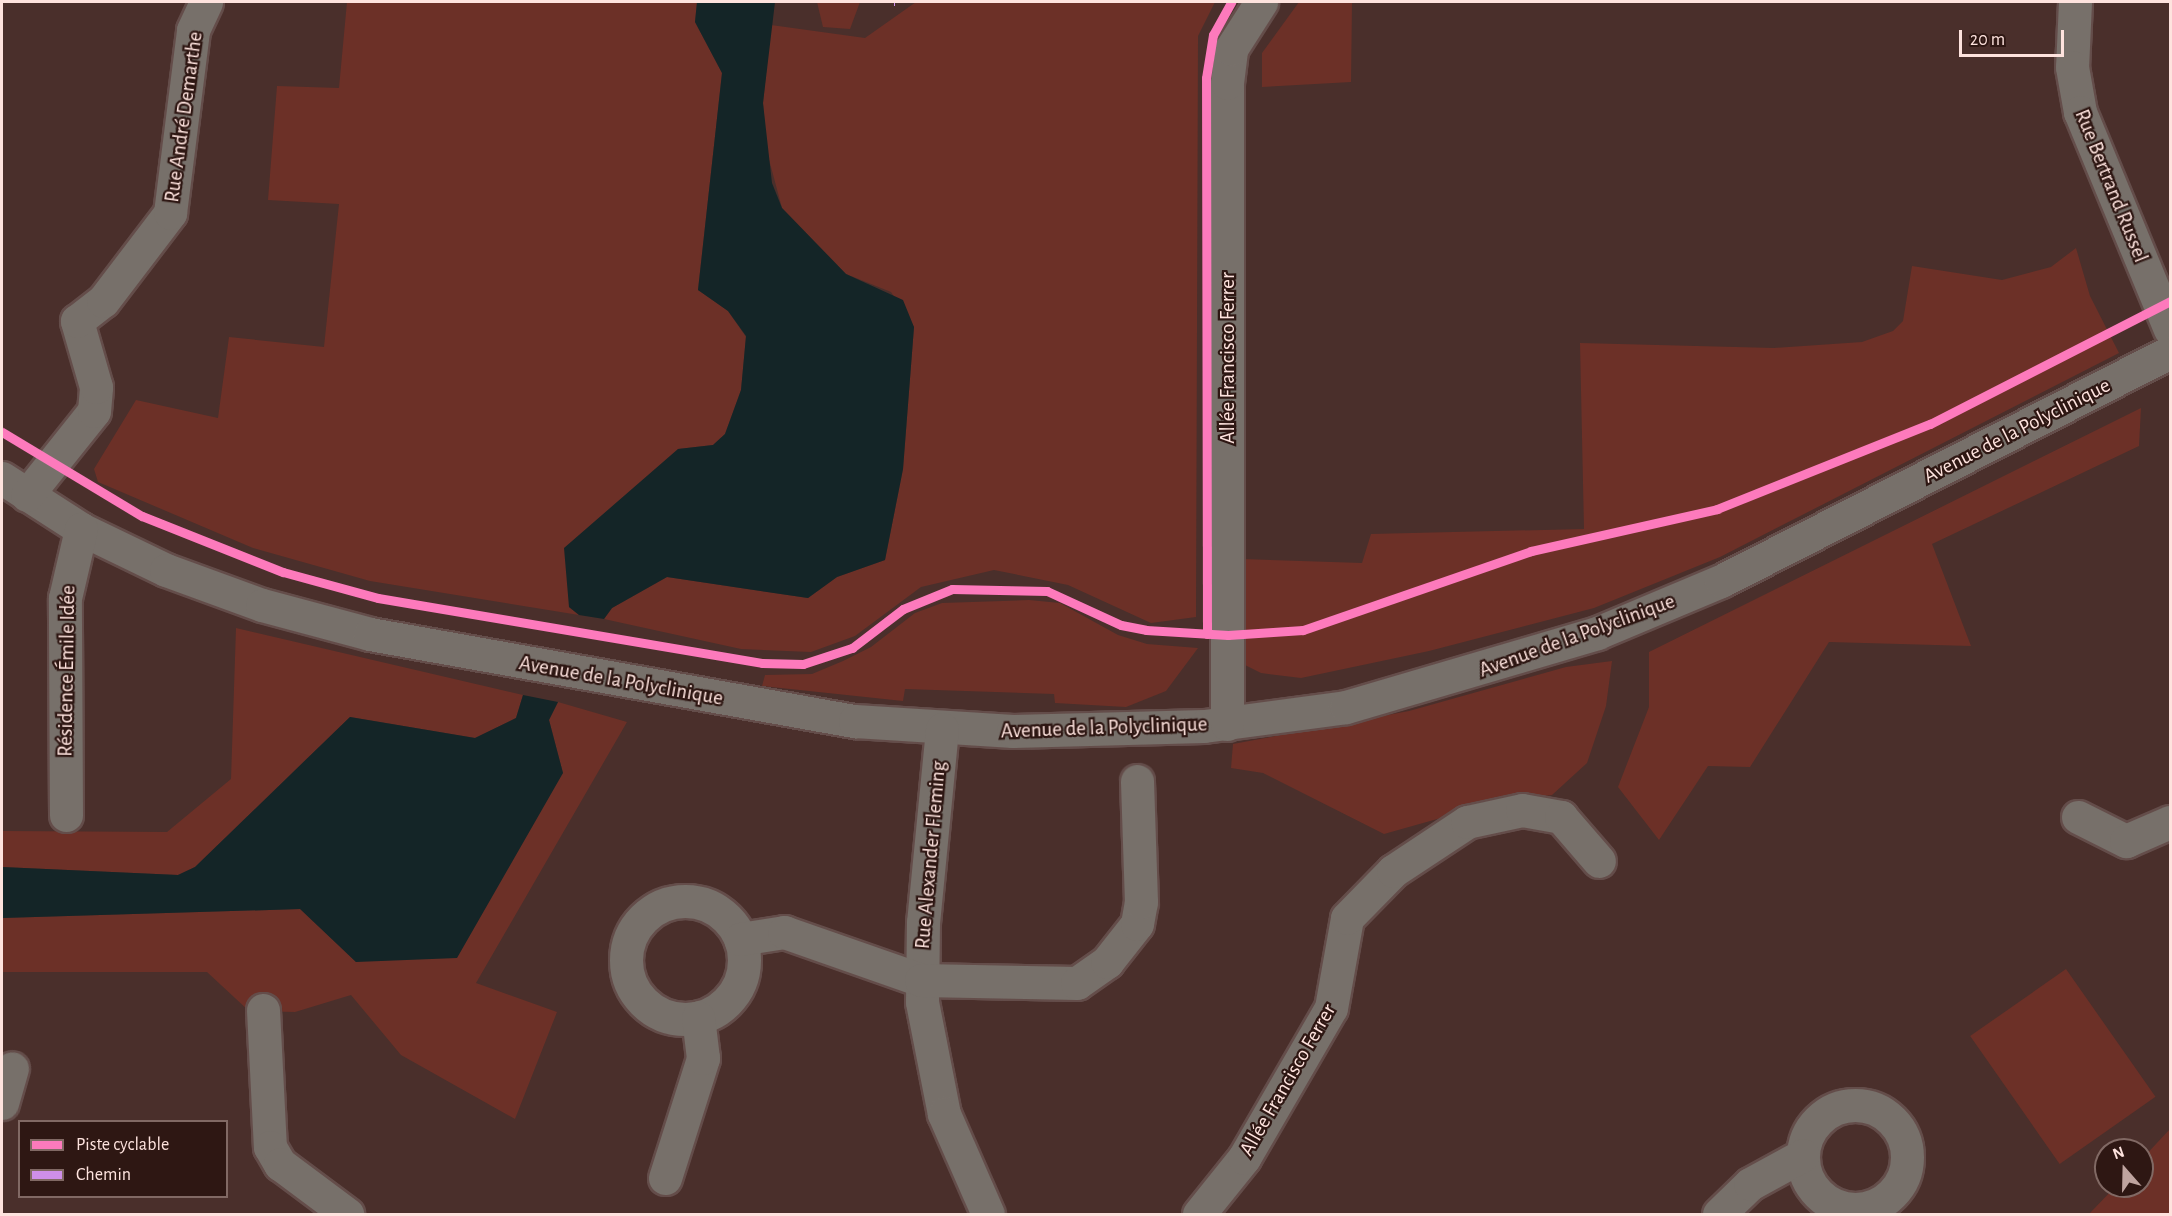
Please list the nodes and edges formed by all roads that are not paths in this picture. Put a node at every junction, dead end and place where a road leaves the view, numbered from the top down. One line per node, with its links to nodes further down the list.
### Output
1 (206, 2): 6 (street, Rue André Demarthe)
2 (1261, 2): 8 (street, Allée Francisco Ferrer)
3 (2075, 2): 4 (street, Rue Bertrand Russel)
4 (2170, 329)
5 (2170, 352): 8 (street, Avenue de la Polyclinique)
6 (14, 487): 7 (street, Avenue de la Polyclinique)
7 (81, 529): 9 (street, Avenue de la Polyclinique); 11 (street, Résidence Émile Idée)
8 (1227, 724): 9 (street, Avenue de la Polyclinique)
9 (942, 729): 16 (street, Rue Alexander Fleming)
10 (1137, 781): 16 (street, Rue Alexander Fleming)
11 (66, 815)
12 (2078, 817): 13 (street)
13 (2170, 822)
14 (1599, 861): 25 (street, Allée Francisco Ferrer)
15 (740, 939): 16 (street); 18 (street); 18 (street)
16 (921, 980): 24 (street, Rue Alexander Fleming)
17 (263, 1010): 23 (street)
18 (698, 1017): 22 (street)
19 (12, 1068): 20 (street)
20 (2, 1103)
21 (1803, 1155): 26 (street)
22 (665, 1178)
23 (347, 1215)
24 (988, 1215)
25 (1199, 1215)
26 (1719, 1215)

